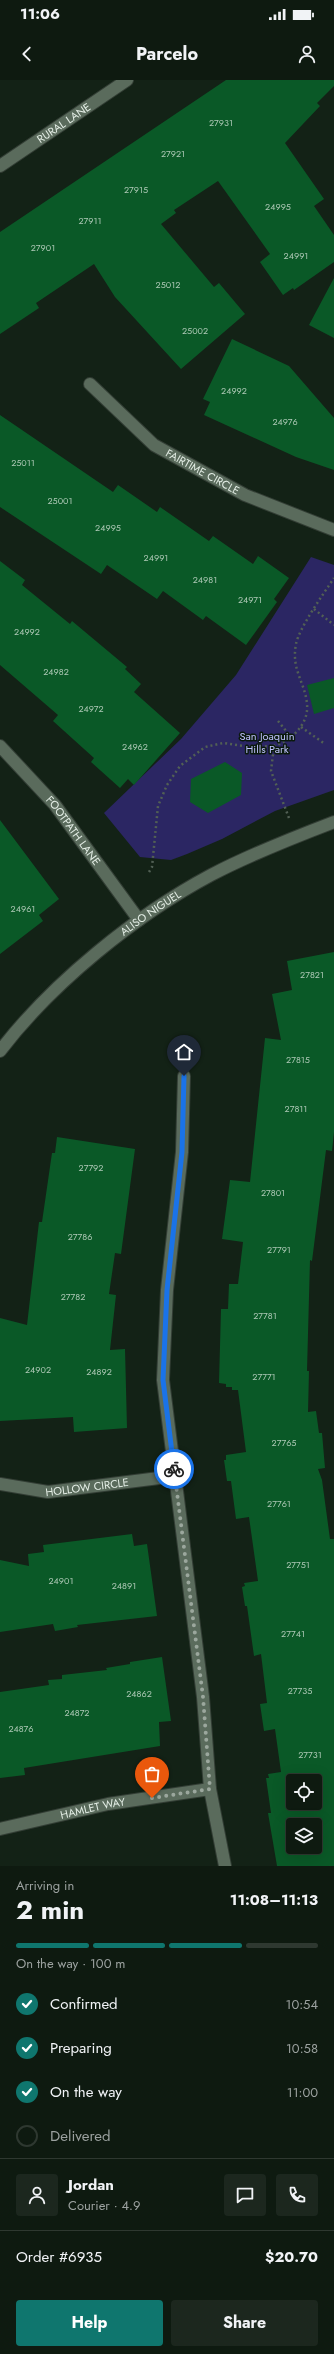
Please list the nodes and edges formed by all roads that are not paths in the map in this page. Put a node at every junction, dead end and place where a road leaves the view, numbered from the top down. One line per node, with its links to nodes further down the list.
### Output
1 (127, 80): 2 (street, RURAL LANE)
2 (0, 166)
3 (90, 384): 4 (street, FAIRTIME CIRCLE)
4 (334, 530)
5 (0, 746): 7 (street, FOOTPATH LANE)
6 (334, 822): 7 (street, ALISO NIGUEL)
7 (139, 920): 8 (street, ALISO NIGUEL)
8 (0, 1051)
9 (184, 1076): 10 (street)
10 (175, 1476): 11 (street, HOLLOW CIRCLE); 12 (street)
11 (0, 1484)
12 (210, 1789): 13 (street, HAMLET WAY); 14 (street)
13 (0, 1829)
14 (226, 1866)

